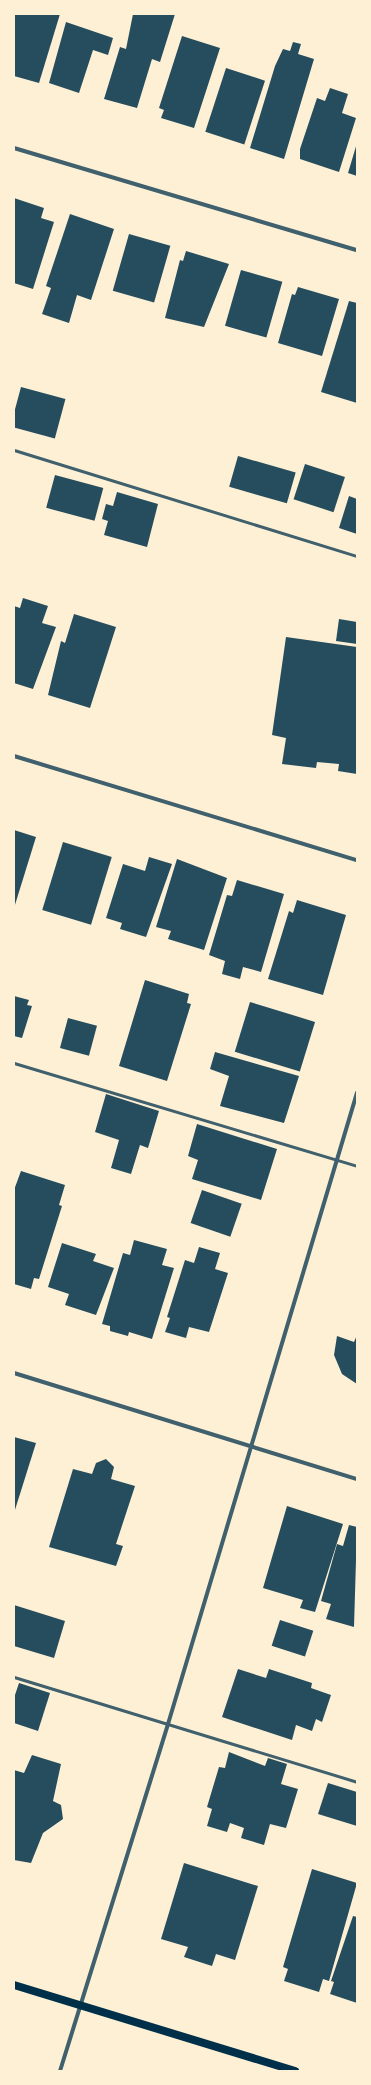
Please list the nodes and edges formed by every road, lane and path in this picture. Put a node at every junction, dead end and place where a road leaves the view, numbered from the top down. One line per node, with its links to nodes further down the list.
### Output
1 (14, 148): 2 (street)
2 (357, 250)
3 (14, 450): 4 (lane)
4 (357, 556)
5 (14, 756): 6 (street)
6 (357, 860)
7 (14, 1063): 9 (lane)
8 (357, 1093): 9 (street)
9 (336, 1159): 10 (lane); 12 (street)
10 (357, 1166)
11 (14, 1373): 12 (street)
12 (252, 1447): 13 (street); 15 (street)
13 (357, 1479)
14 (14, 1677): 15 (lane)
15 (168, 1724): 16 (lane); 18 (street)
16 (357, 1782)
17 (14, 1985): 18 (main road)
18 (81, 2005): 19 (street); 20 (main road)
19 (60, 2071)
20 (295, 2071)

